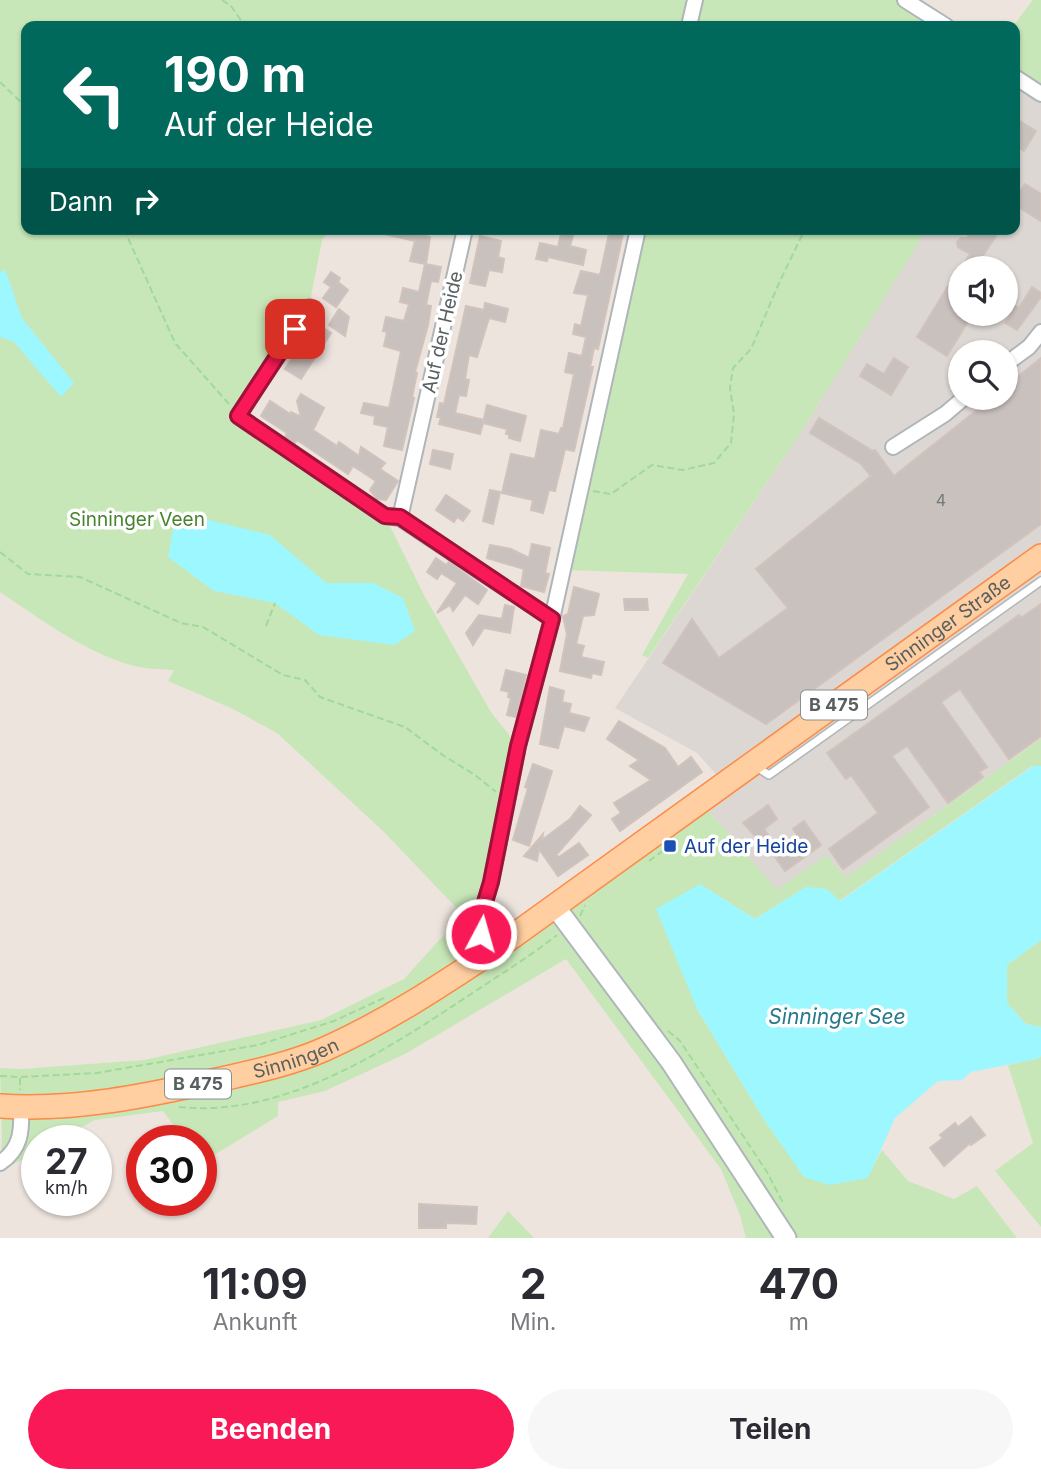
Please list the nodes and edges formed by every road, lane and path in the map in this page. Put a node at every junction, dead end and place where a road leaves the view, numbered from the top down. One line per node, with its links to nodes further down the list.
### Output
1 (222, 0): 4 (path)
2 (695, 0): 5 (street)
3 (905, 0): 6 (street)
4 (242, 21)
5 (690, 21)
6 (938, 21)
7 (1020, 80): 9 (street)
8 (0, 82): 10 (path)
9 (1041, 94)
10 (21, 102)
11 (127, 235): 19 (path)
12 (465, 235): 22 (street, Auf der Heide)
13 (637, 235): 21 (street)
14 (802, 235): 21 (path)
15 (309, 307): 19 (street)
16 (1041, 332): 17 (street)
17 (1018, 355)
18 (950, 410): 20 (street)
19 (238, 416): 22 (street)
20 (892, 447)
21 (581, 489): 27 (street)
22 (400, 517): 27 (street)
23 (0, 552): 30 (path)
24 (1041, 556): 29 (main road, Sinninger Straße / B 475)
25 (1041, 581): 29 (lane, Sinninger Straße)
26 (275, 603): 28 (path)
27 (552, 619): 30 (street)
28 (266, 626)
29 (751, 764): 31 (main road, Sinninger Straße / B 475)
30 (508, 797): 32 (street)
31 (554, 905): 32 (main road, Sinningen / B 475); 37 (main road)
32 (491, 952): 35 (main road, Sinningen / B 475)
33 (393, 994): 34 (path)
34 (0, 1076)
35 (10, 1107): 36 (street)
36 (0, 1163)
37 (786, 1238)

